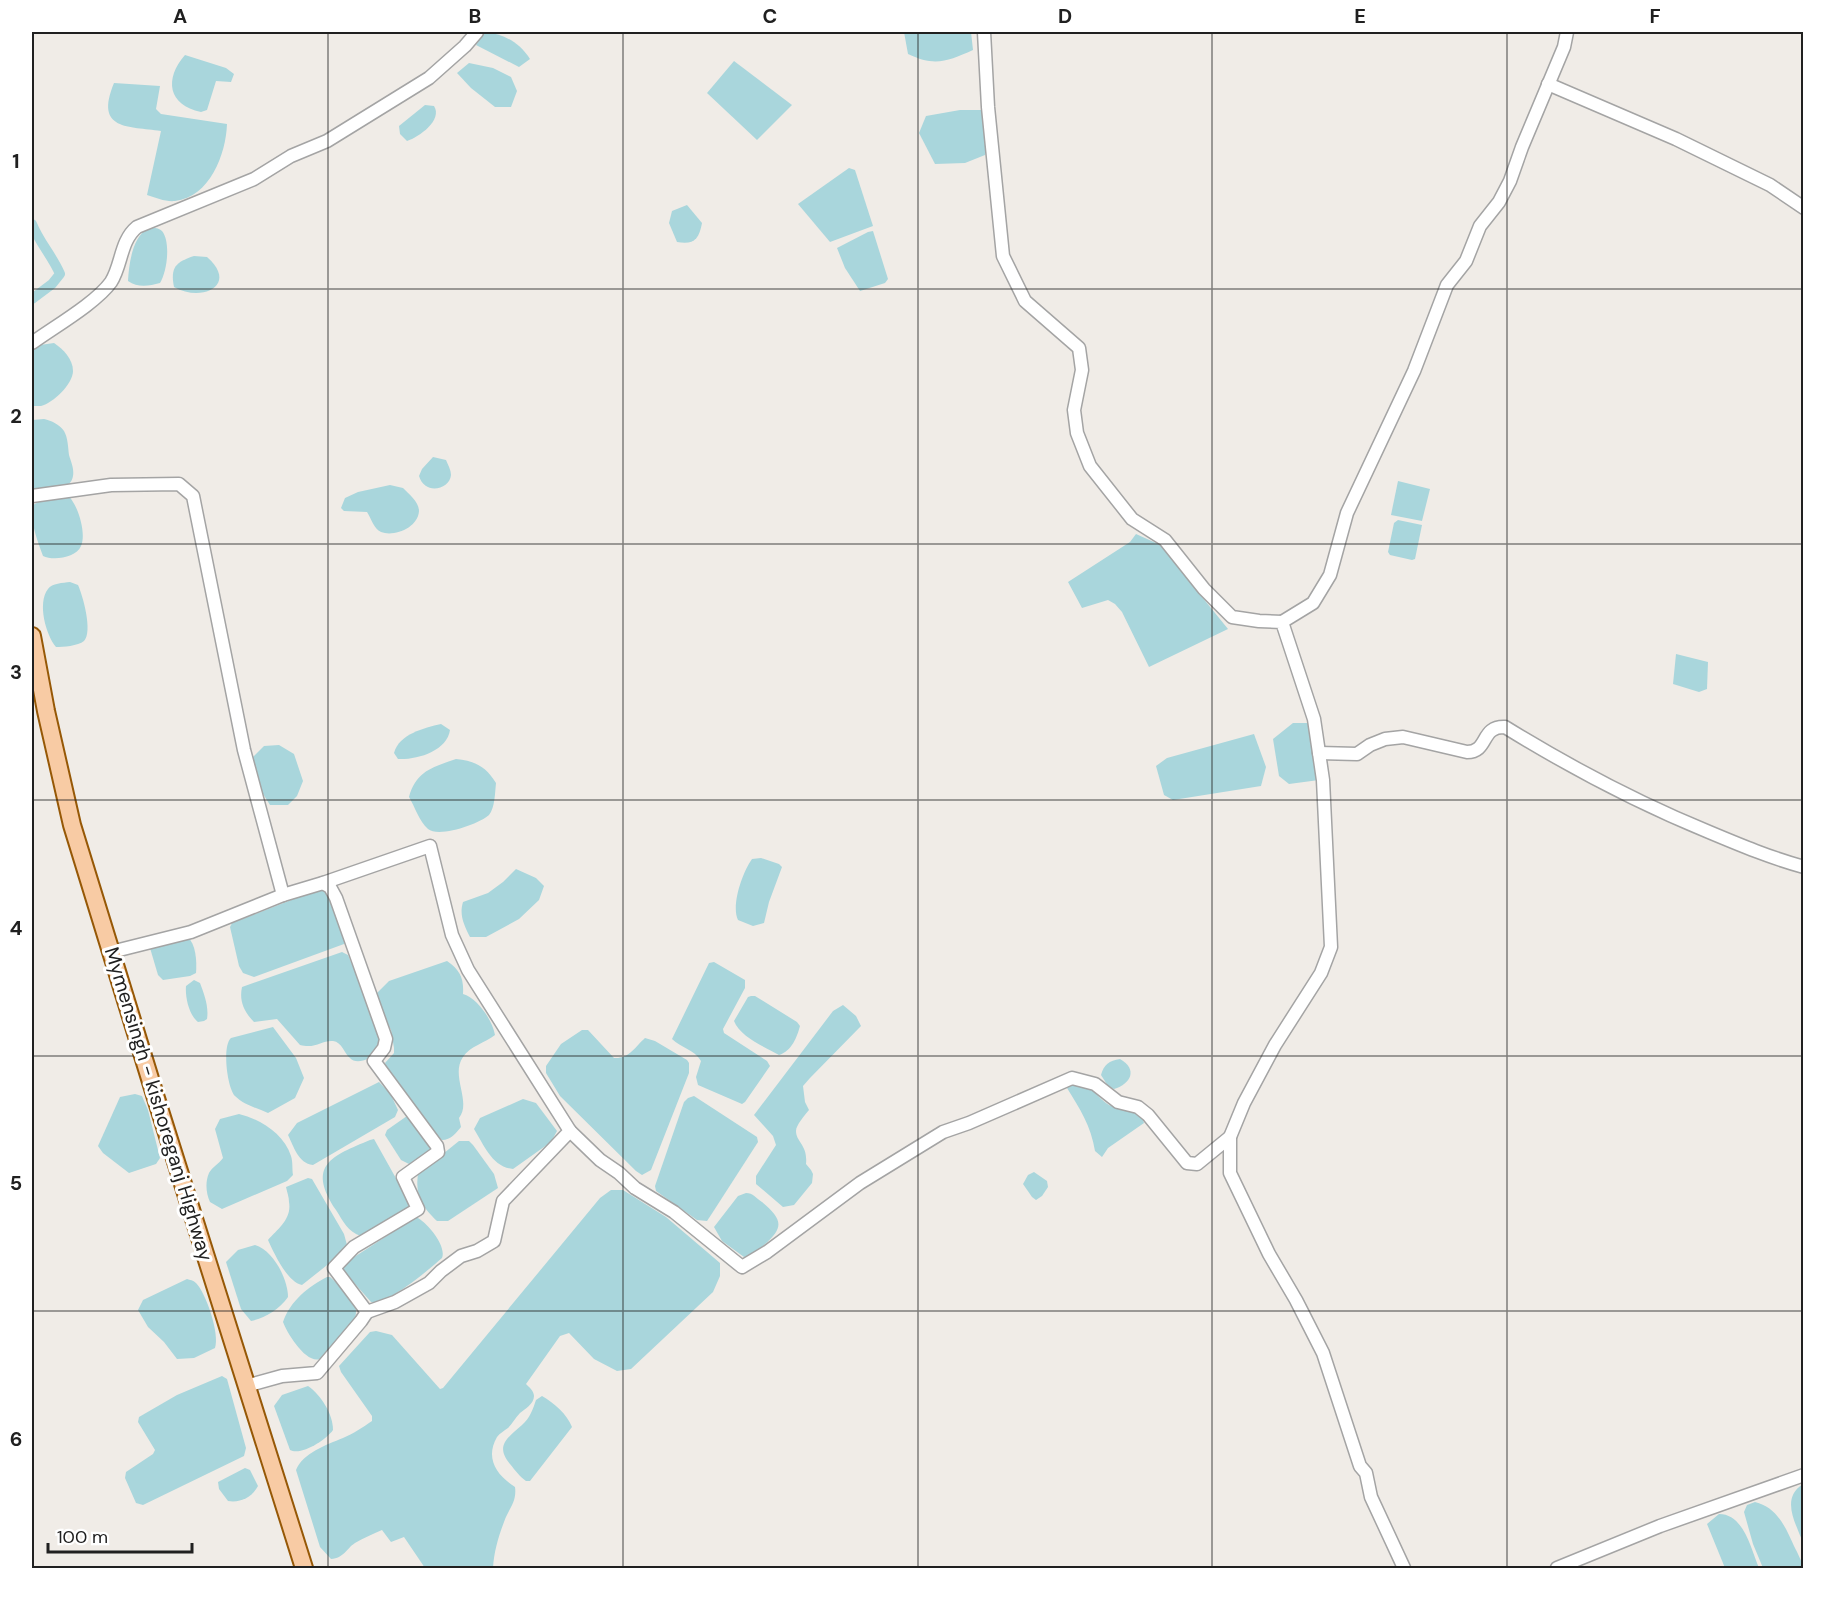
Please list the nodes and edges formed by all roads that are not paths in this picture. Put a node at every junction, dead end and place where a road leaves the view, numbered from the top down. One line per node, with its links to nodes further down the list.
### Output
1 (477, 32): 6 (street)
2 (984, 32): 8 (street)
3 (1567, 32): 4 (street)
4 (1548, 84): 5 (street); 8 (street)
5 (1803, 208)
6 (32, 343)
7 (32, 496): 13 (street)
8 (1282, 622): 10 (street)
9 (32, 636): 14 (main road, Mymensingh - kishoreganj Highway)
10 (1319, 753): 11 (street); 16 (street)
11 (1803, 867)
12 (323, 883): 13 (street); 15 (street); 17 (street)
13 (283, 895): 14 (street)
14 (111, 952): 18 (main road, Mymensingh - kishoreganj Highway)
15 (570, 1131): 16 (street); 17 (street)
16 (1230, 1137): 21 (street)
17 (367, 1312): 18 (street)
18 (246, 1386): 20 (main road, Mymensingh - kishoreganj Highway)
19 (1803, 1475): 22 (street)
20 (304, 1569)
21 (1404, 1569)
22 (1557, 1569)

